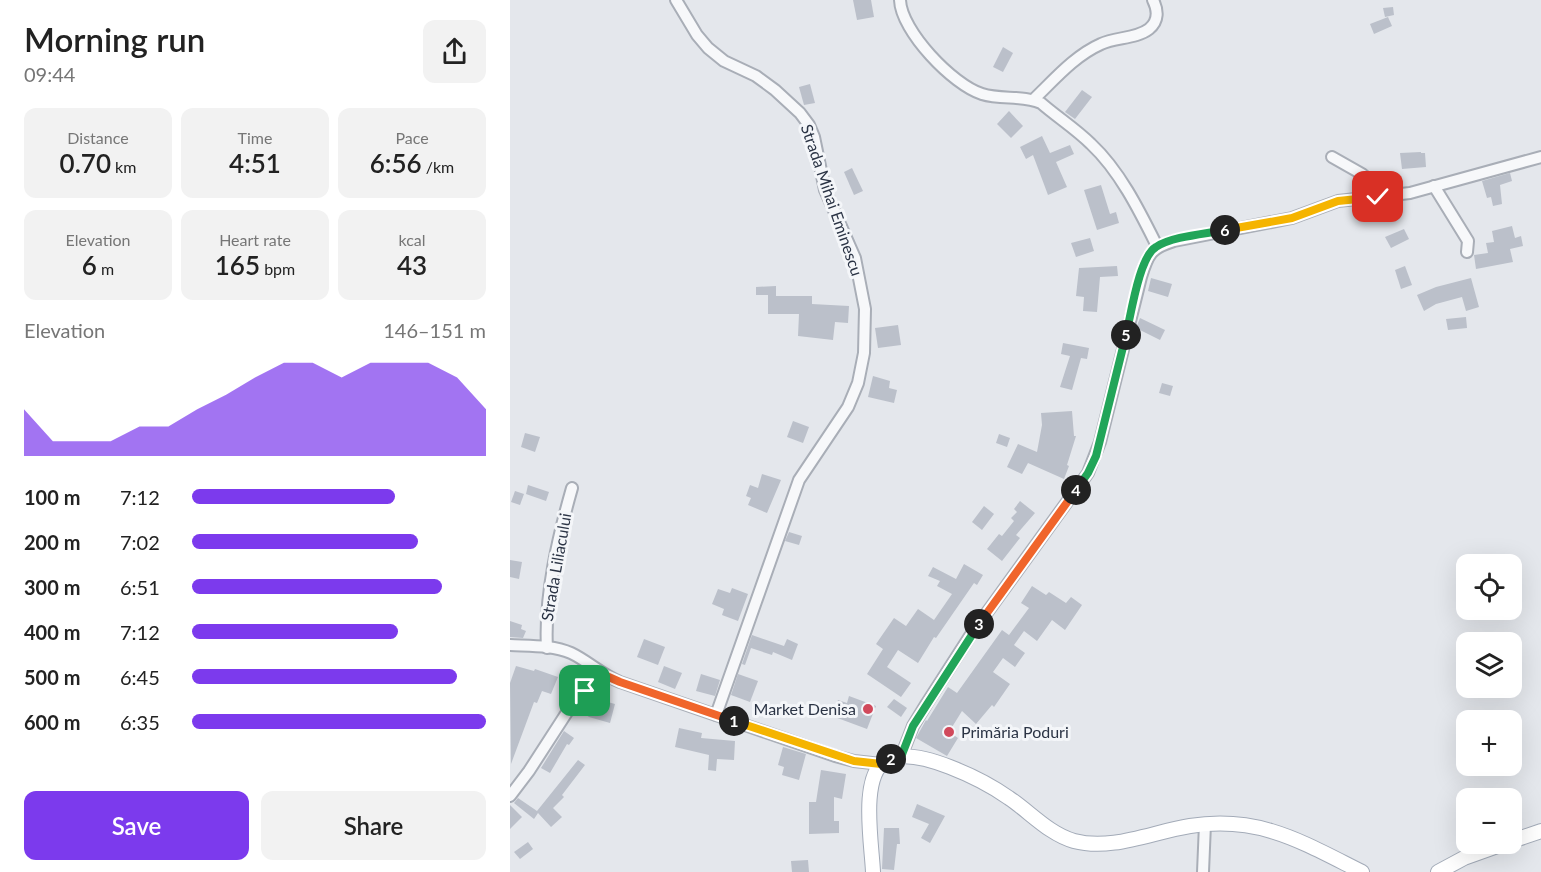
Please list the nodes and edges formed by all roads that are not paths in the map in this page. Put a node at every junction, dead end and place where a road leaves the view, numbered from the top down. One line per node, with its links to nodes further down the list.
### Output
1 (676, 0): 15 (street, Strada Mihai Eminescu)
2 (900, 0): 4 (street)
3 (1153, 0): 4 (street)
4 (1033, 100): 9 (street)
5 (1332, 157): 8 (street)
6 (1541, 157): 7 (street)
7 (1434, 186): 8 (street); 10 (street)
8 (1388, 196): 9 (street)
9 (1157, 246): 16 (street)
10 (1467, 252)
11 (572, 488): 13 (street, Strada Liliacului)
12 (510, 645): 13 (street)
13 (546, 648): 14 (street)
14 (602, 674): 15 (street); 18 (street)
15 (716, 715): 17 (street)
16 (901, 757): 17 (main road); 19 (main road)
17 (881, 764): 23 (main road)
18 (510, 796)
19 (1205, 824): 24 (street); 25 (main road)
20 (1541, 831): 21 (main road)
21 (1522, 838)
22 (1475, 854): 26 (main road)
23 (873, 872)
24 (1203, 872)
25 (1362, 872)
26 (1438, 872)

